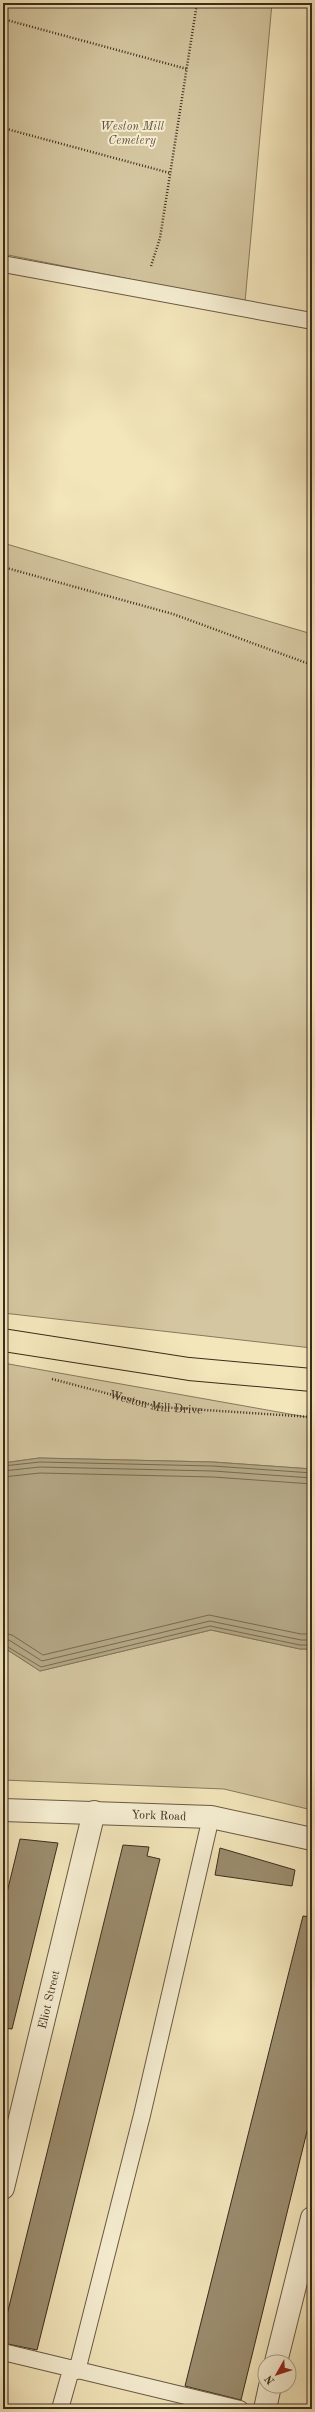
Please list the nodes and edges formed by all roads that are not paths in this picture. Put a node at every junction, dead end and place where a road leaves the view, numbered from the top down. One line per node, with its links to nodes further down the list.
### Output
1 (3, 264): 2 (lane)
2 (312, 321)
3 (3, 1340): 4 (main road)
4 (312, 1380)
5 (3, 1810): 6 (street, York Road)
6 (94, 1812): 7 (street, York Road); 9 (street, Eliot Street)
7 (211, 1817): 8 (street, York Road); 13 (lane)
8 (312, 1839)
9 (3, 2188)
10 (312, 2218): 12 (street)
11 (3, 2352): 13 (lane)
12 (278, 2354)
13 (74, 2370): 15 (lane); 16 (lane)
14 (268, 2394): 17 (street)
15 (60, 2409)
16 (240, 2409)
17 (265, 2409)

